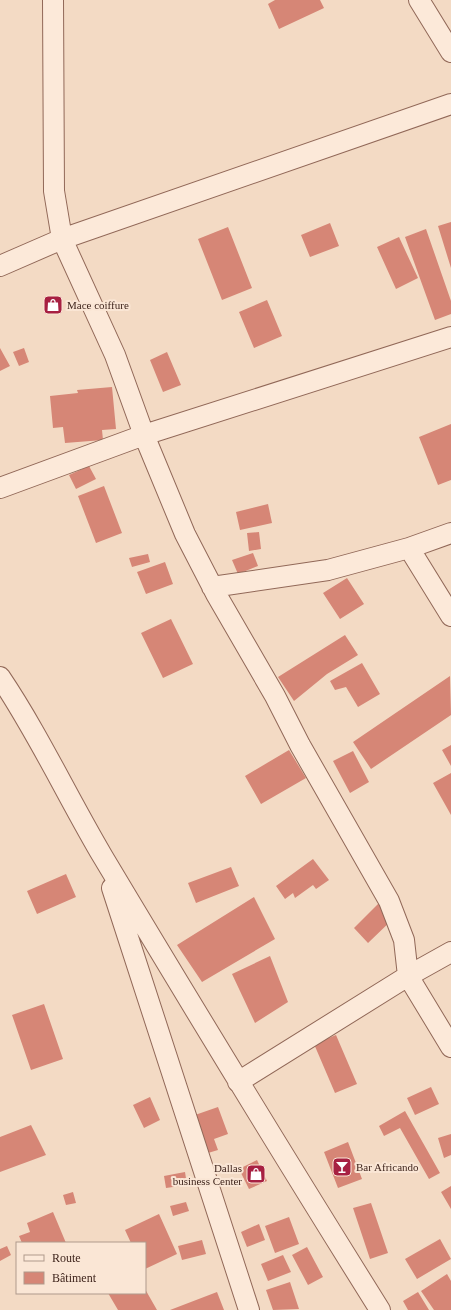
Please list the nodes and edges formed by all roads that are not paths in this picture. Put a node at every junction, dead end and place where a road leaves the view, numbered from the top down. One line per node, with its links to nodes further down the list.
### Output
1 (53, 0): 5 (street)
2 (419, 0): 3 (street)
3 (451, 52)
4 (451, 104): 5 (street)
5 (62, 239): 6 (street); 8 (street)
6 (0, 266)
7 (451, 337): 8 (street)
8 (144, 435): 9 (street); 12 (street)
9 (0, 488)
10 (451, 533): 11 (street)
11 (409, 548): 12 (street); 13 (street)
12 (212, 587): 17 (street)
13 (451, 616)
14 (0, 677): 15 (street)
15 (101, 854): 19 (street); 20 (street)
16 (451, 952): 17 (street)
17 (408, 976): 18 (street); 19 (street)
18 (451, 1047)
19 (238, 1082): 21 (street)
20 (249, 1310)
21 (380, 1310)

